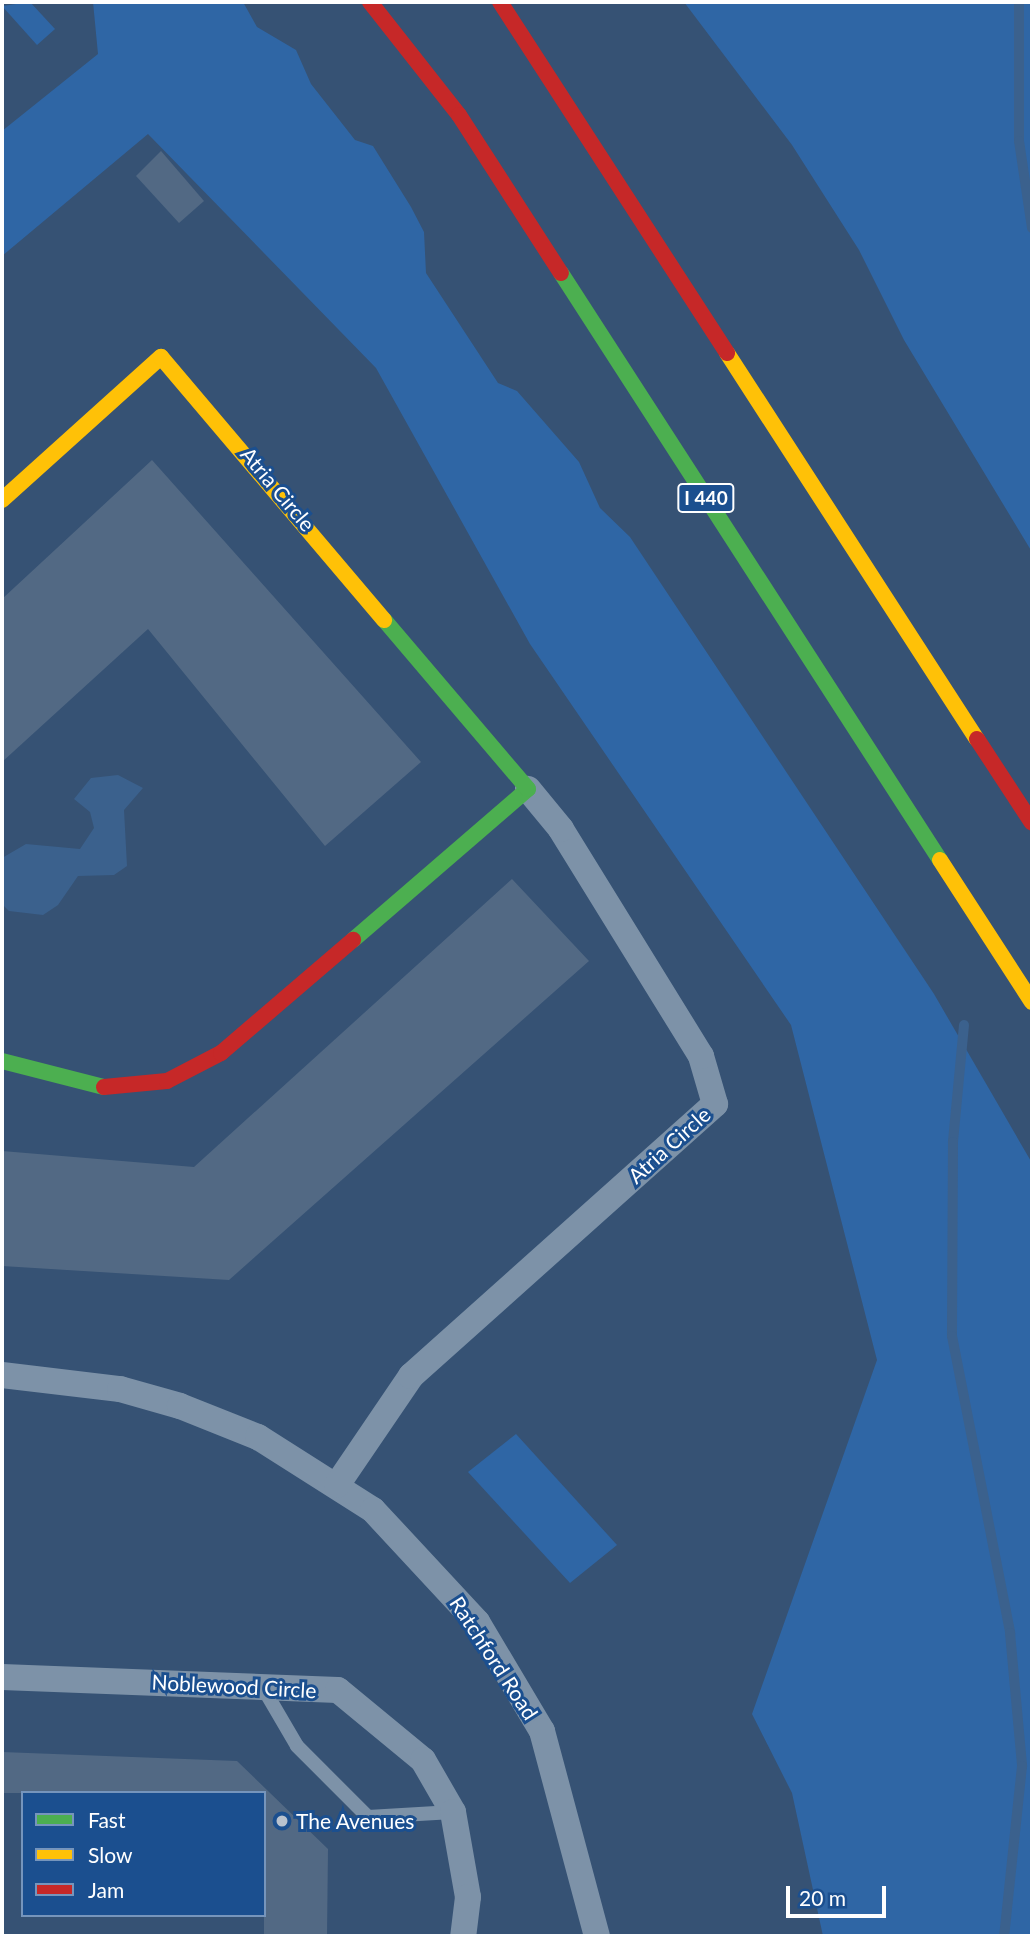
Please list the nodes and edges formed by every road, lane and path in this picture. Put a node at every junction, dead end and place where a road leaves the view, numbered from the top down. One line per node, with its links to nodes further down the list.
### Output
1 (370, 2): 6 (main road, I 440)
2 (500, 2): 5 (main road)
3 (2, 500): 4 (main road, Atria Circle)
4 (528, 789): 7 (main road); 9 (street, Atria Circle)
5 (1032, 823)
6 (1032, 1002)
7 (2, 1062)
8 (2, 1375): 9 (street, Ratchford Road)
9 (337, 1485): 14 (street, Ratchford Road)
10 (2, 1677): 11 (street, Noblewood Circle)
11 (262, 1686): 12 (street, Noblewood Circle); 12 (lane)
12 (453, 1812): 13 (street, Noblewood Circle)
13 (463, 1936)
14 (597, 1936)

